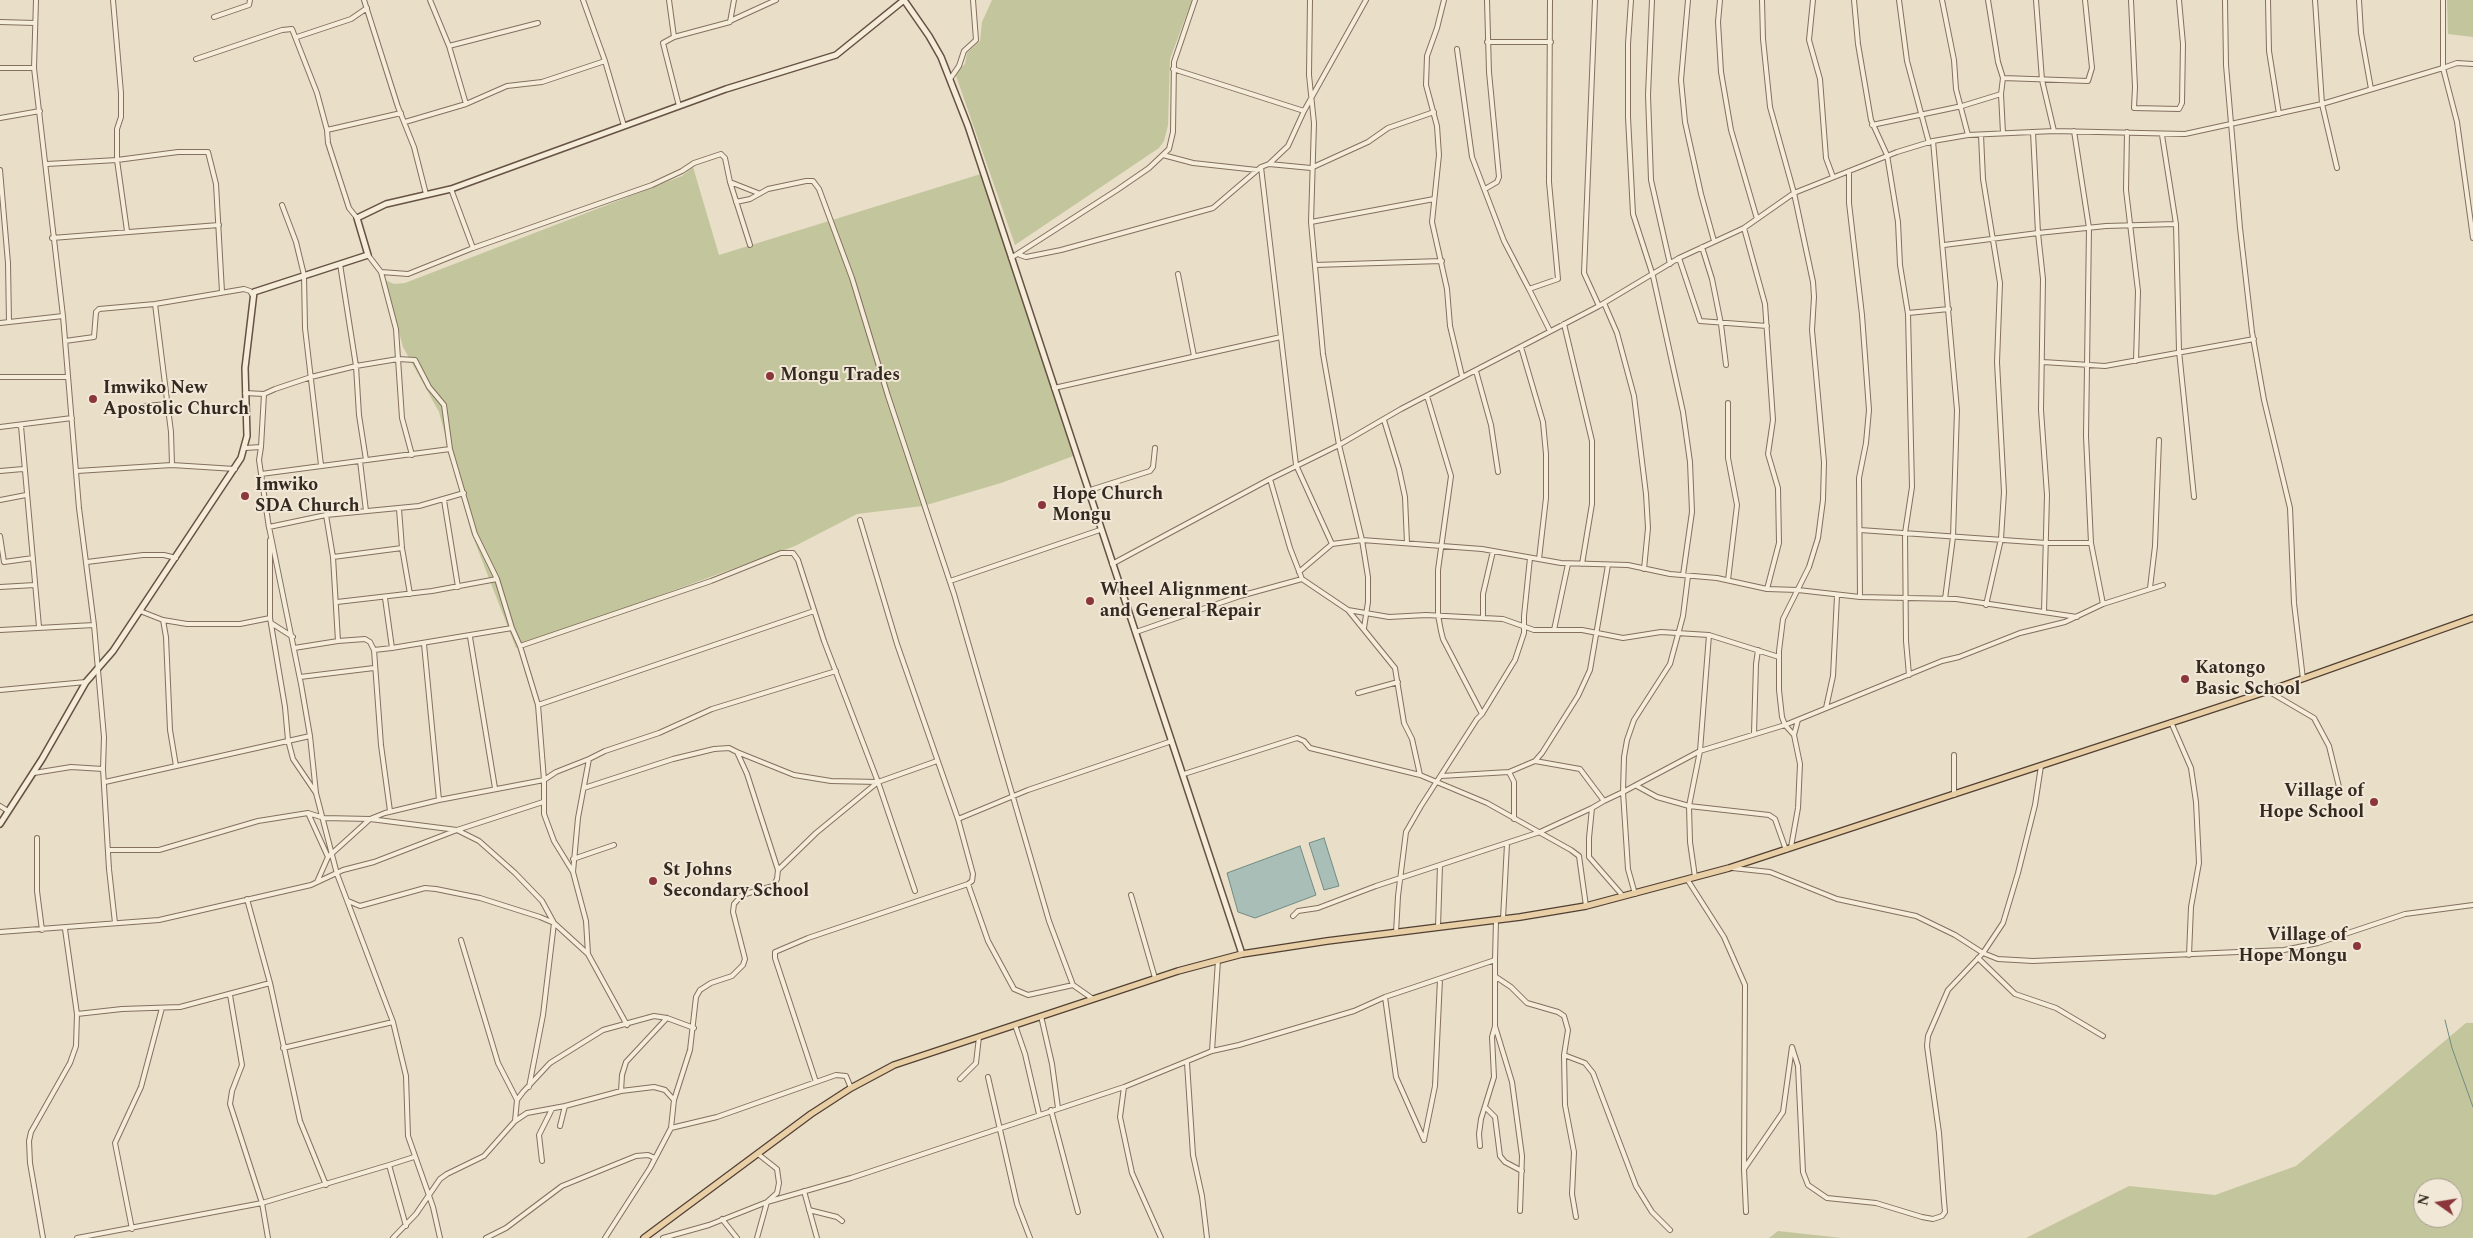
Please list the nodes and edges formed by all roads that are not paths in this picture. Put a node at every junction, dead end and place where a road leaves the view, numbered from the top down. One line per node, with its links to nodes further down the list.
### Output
1 (36, 0): 43 (street)
2 (113, 0): 90 (street)
3 (250, 0): 39 (street)
4 (364, 0): 38 (street)
5 (430, 0): 48 (street)
6 (583, 0): 51 (street)
7 (669, 0): 45 (street)
8 (734, 0): 41 (street)
9 (776, 0): 41 (street)
10 (904, 0): 57 (main road); 65 (main road)
11 (974, 0): 57 (street)
12 (1195, 0): 56 (street)
13 (1310, 0): 62 (street)
14 (1366, 0): 62 (street)
15 (1444, 0): 69 (street)
16 (1487, 0): 46 (street)
17 (1550, 0): 47 (street)
18 (1595, 0): 146 (street)
19 (1631, 0): 138 (street)
20 (1652, 0): 133 (street)
21 (1688, 0): 122 (street)
22 (1720, 0): 110 (street)
23 (1762, 0): 103 (street)
24 (1813, 0): 98 (street)
25 (1854, 0): 77 (street)
26 (1899, 0): 71 (street)
27 (1942, 0): 66 (street)
28 (1988, 0): 58 (street)
29 (2036, 0): 59 (street)
30 (2085, 0): 59 (street)
31 (2131, 0): 32 (street)
32 (2179, 0)
33 (2225, 0): 75 (street)
34 (2268, 0): 72 (street)
35 (2314, 0): 64 (street)
36 (2359, 0): 60 (street)
37 (2443, 0): 55 (street)
38 (366, 8): 44 (street); 70 (street)
39 (214, 17)
40 (0, 22): 43 (street)
41 (730, 22): 45 (street)
42 (538, 23): 48 (street)
43 (35, 24): 54 (street)
44 (296, 38): 50 (street); 78 (street)
45 (674, 38): 65 (street)
46 (1487, 42): 47 (street); 101 (street)
47 (1551, 42): 141 (street)
48 (449, 46): 63 (street)
49 (1457, 49): 101 (street)
50 (196, 59)
51 (605, 61): 63 (street); 76 (street)
52 (2473, 64): 55 (street)
53 (0, 68): 54 (street)
54 (34, 68): 68 (street)
55 (2442, 68): 60 (street); 120 (street)
56 (1173, 69): 67 (street); 88 (street)
57 (950, 78): 129 (main road)
58 (2003, 78): 59 (street); 61 (street)
59 (2042, 80): 79 (street)
60 (2371, 89): 64 (street)
61 (2002, 94): 66 (street); 83 (street)
62 (1311, 99): 67 (street); 94 (street)
63 (466, 104): 74 (street)
64 (2322, 104): 72 (street); 95 (street)
65 (679, 106): 76 (main road)
66 (1962, 106): 71 (street); 84 (street)
67 (1304, 111): 92 (street)
68 (40, 112): 73 (street); 91 (street)
69 (1434, 112): 94 (street); 105 (street)
70 (402, 113): 74 (street); 78 (street)
71 (1922, 114): 77 (street); 87 (street)
72 (2279, 114): 75 (street)
73 (0, 118)
74 (406, 122): 104 (street)
75 (2231, 124): 86 (street); 157 (street)
76 (624, 126): 100 (main road)
77 (1872, 126): 89 (street)
78 (327, 130): 109 (street)
79 (2054, 131): 80 (street); 81 (street)
80 (2074, 131): 82 (street); 116 (street)
81 (2033, 132): 83 (street); 118 (street)
82 (2127, 132): 86 (street); 114 (street)
83 (2003, 133): 85 (street)
84 (1968, 135): 85 (street); 87 (street)
85 (1982, 135): 121 (street)
86 (2162, 135): 113 (street)
87 (1931, 142): 89 (street); 124 (street)
88 (1163, 155): 93 (street); 127 (street)
89 (1887, 156): 97 (street); 148 (street)
90 (117, 160): 91 (street); 112 (street); 117 (street)
91 (46, 164): 119 (street)
92 (1270, 164): 93 (street); 94 (street)
93 (1259, 168): 127 (street); 156 (street)
94 (1311, 168): 111 (street)
95 (2337, 168)
96 (0, 170): 108 (street)
97 (1849, 172): 98 (street); 215 (street)
98 (1834, 177): 103 (street)
99 (730, 182): 102 (street); 106 (street); 126 (street)
100 (451, 189): 104 (main road); 126 (street)
101 (1484, 189): 141 (street)
102 (758, 193): 106 (street); 246 (street)
103 (1794, 193): 110 (street); 253 (street)
104 (426, 194): 109 (main road)
105 (1434, 199): 111 (street); 131 (street)
106 (736, 202): 123 (street)
107 (282, 204): 136 (street)
108 (2, 211): 139 (street)
109 (357, 218): 128 (main road)
110 (1757, 219): 115 (street)
111 (1311, 222): 134 (street)
112 (219, 224): 117 (street); 142 (street)
113 (2176, 224): 114 (street); 160 (street)
114 (2131, 225): 116 (street); 163 (street)
115 (1744, 228): 122 (street); 154 (street)
116 (2089, 228): 118 (street); 166 (street)
117 (126, 231): 119 (street)
118 (2038, 233): 121 (street); 164 (street)
119 (52, 238): 149 (street)
120 (2473, 238)
121 (1992, 239): 124 (street); 219 (street)
122 (1714, 241): 125 (street)
123 (750, 245)
124 (1944, 245): 147 (street)
125 (1702, 247): 130 (street); 153 (street)
126 (473, 248): 135 (street)
127 (1020, 254): 129 (street)
128 (368, 255): 132 (main road); 135 (street)
129 (1011, 258): 173 (main road)
130 (1679, 258): 133 (street); 153 (street)
131 (1442, 261): 134 (street); 169 (street)
132 (340, 264): 136 (main road); 167 (street)
133 (1670, 264): 138 (street)
134 (1315, 266): 185 (street)
135 (381, 272): 162 (street)
136 (304, 274): 143 (main road); 172 (street)
137 (1178, 274): 161 (street)
138 (1653, 276): 144 (street); 241 (street)
139 (7, 279): 140 (street); 150 (street)
140 (0, 280)
141 (1529, 289): 155 (street)
142 (222, 292): 143 (street); 145 (street)
143 (253, 296): 174 (main road)
144 (1604, 303): 146 (street); 239 (street)
145 (155, 304): 158 (street); 178 (street)
146 (1599, 306): 152 (street)
147 (1948, 309): 148 (street); 218 (street)
148 (1908, 313): 216 (street)
149 (63, 316): 150 (street); 158 (street)
150 (9, 322): 151 (street)
151 (0, 323)
152 (1564, 324): 155 (street); 237 (street)
153 (1721, 324): 154 (street); 165 (street)
154 (1767, 326): 252 (street)
155 (1550, 331): 159 (street)
156 (1281, 337): 161 (street); 195 (street)
157 (2254, 339): 160 (street); 301 (street)
158 (65, 341): 171 (street)
159 (1521, 347): 168 (street); 232 (street)
160 (2179, 351): 163 (street); 206 (street)
161 (1194, 356): 173 (street)
162 (398, 359): 167 (street); 189 (street); 190 (street)
163 (2136, 361): 166 (street)
164 (2043, 362): 166 (street); 222 (street)
165 (1726, 365)
166 (2087, 365): 223 (street)
167 (356, 366): 172 (street); 191 (street)
168 (1476, 371): 169 (street); 200 (street)
169 (1462, 376): 176 (street)
170 (0, 377): 171 (street)
171 (68, 377): 180 (street)
172 (311, 377): 175 (street); 194 (street)
173 (1054, 388): 203 (main road)
174 (245, 393): 175 (street); 187 (main road)
175 (264, 394): 186 (street)
176 (1428, 396): 181 (street); 225 (street)
177 (1728, 403): 245 (street)
178 (168, 404): 179 (street); 193 (street)
179 (145, 406)
180 (72, 418): 182 (street); 199 (street)
181 (1384, 420): 185 (street); 221 (street)
182 (20, 426): 183 (street); 196 (street)
183 (0, 427)
184 (2159, 440): 251 (street)
185 (1339, 445): 195 (street); 220 (street)
186 (261, 447): 187 (street); 201 (street)
187 (245, 448): 197 (main road)
188 (1155, 448): 203 (street)
189 (450, 449): 190 (street); 204 (street)
190 (412, 455): 191 (street)
191 (366, 460): 192 (street)
192 (360, 461): 194 (street); 210 (street)
193 (172, 465): 197 (street); 199 (street)
194 (321, 465): 201 (street)
195 (1296, 465): 202 (street); 224 (street)
196 (23, 469): 198 (street); 205 (street)
197 (235, 469): 230 (main road)
198 (0, 471)
199 (76, 471): 234 (street)
200 (1498, 472)
201 (261, 474): 213 (street)
202 (1270, 479): 235 (street); 240 (street)
203 (1087, 491): 214 (main road)
204 (464, 493): 208 (street); 243 (street)
205 (26, 495): 207 (street); 229 (street)
206 (2194, 497)
207 (0, 500)
208 (444, 500): 209 (street); 250 (street)
209 (399, 509): 210 (street); 226 (street)
210 (366, 512): 211 (street)
211 (326, 515): 213 (street); 228 (street)
212 (860, 520): 322 (street)
213 (269, 527): 271 (street); 286 (street)
214 (1100, 530): 235 (main road); 246 (street)
215 (1860, 530): 216 (street); 256 (street)
216 (1905, 534): 218 (street); 258 (street)
217 (0, 536): 233 (street)
218 (1953, 537): 219 (street); 259 (street)
219 (2002, 539): 222 (street); 262 (street)
220 (1362, 540): 221 (street); 224 (street); 267 (street)
221 (1407, 543): 225 (street)
222 (2046, 543): 223 (street); 266 (street)
223 (2091, 543): 261 (street)
224 (1332, 544): 240 (street)
225 (1440, 545): 227 (street); 268 (street)
226 (402, 548): 228 (street); 254 (street)
227 (1493, 551): 231 (street); 269 (street)
228 (332, 556): 260 (street)
229 (33, 558): 233 (street); 247 (street)
230 (176, 558): 234 (street); 264 (main road)
231 (1530, 558): 232 (street); 276 (street)
232 (1539, 559): 236 (street)
233 (2, 562)
234 (86, 562): 275 (street)
235 (1112, 564): 282 (main road)
236 (1568, 564): 237 (street); 281 (street)
237 (1582, 564): 238 (street)
238 (1608, 565): 239 (street); 283 (street)
239 (1644, 569): 241 (street)
240 (1298, 572): 244 (street)
241 (1683, 575): 242 (street)
242 (1688, 576): 245 (street); 284 (street)
243 (496, 579): 250 (street); 278 (street)
244 (1302, 579): 263 (street); 282 (street)
245 (1728, 580): 252 (street)
246 (950, 581): 343 (street)
247 (35, 585): 249 (street); 277 (street)
248 (2163, 585): 251 (street)
249 (0, 587)
250 (458, 587): 254 (street)
251 (2150, 588): 261 (street)
252 (1767, 589): 253 (street)
253 (1798, 590): 255 (street); 295 (street)
254 (410, 594): 257 (street)
255 (1837, 596): 256 (street); 308 (street)
256 (1860, 597): 258 (street)
257 (385, 598): 260 (street); 292 (street)
258 (1907, 598): 259 (street); 299 (street)
259 (1945, 599): 262 (street)
260 (337, 602): 288 (street)
261 (2103, 604): 270 (street)
262 (1986, 605): 266 (street)
263 (1348, 610): 267 (street); 279 (street)
264 (140, 611): 273 (street); 296 (main road)
265 (814, 611): 290 (street); 298 (street); 307 (street)
266 (2044, 612): 270 (street)
267 (1367, 613): 268 (street); 279 (street)
268 (1438, 616): 269 (street); 309 (street)
269 (1483, 617): 276 (street)
270 (2077, 617): 299 (street)
271 (270, 618): 273 (street); 274 (street)
272 (2473, 618): 301 (main road)
273 (163, 620): 324 (street)
274 (271, 623): 286 (street); 316 (street)
275 (94, 625): 277 (street); 296 (street)
276 (1524, 627): 281 (street); 309 (street)
277 (39, 628): 280 (street)
278 (512, 628): 287 (street); 290 (street)
279 (1364, 628): 303 (street)
280 (0, 630)
281 (1554, 630): 283 (street)
282 (1136, 632): 317 (main road)
283 (1596, 633): 284 (street); 323 (street)
284 (1678, 634): 285 (street); 340 (street)
285 (1709, 635): 294 (street); 318 (street)
286 (293, 637): 291 (street)
287 (470, 637): 289 (street); 337 (street)
288 (338, 641): 291 (street); 293 (street)
289 (424, 644): 292 (street); 344 (street)
290 (520, 646): 307 (street)
291 (294, 648): 300 (street)
292 (392, 648): 293 (street)
293 (374, 650): 297 (street)
294 (1758, 650): 295 (street); 313 (street)
295 (1779, 657): 312 (street)
296 (98, 667): 302 (main road); 326 (street)
297 (374, 668): 300 (street); 351 (street)
298 (836, 671): 321 (street); 335 (street)
299 (1910, 675): 308 (street)
300 (300, 677): 315 (street)
301 (2303, 679): 305 (main road)
302 (86, 682): 304 (street); 327 (main road)
303 (1398, 682): 306 (street); 330 (street)
304 (0, 690)
305 (2268, 691): 311 (main road); 339 (street)
306 (1358, 693)
307 (538, 705): 332 (street)
308 (1826, 708): 310 (street)
309 (1482, 714): 331 (street)
310 (1798, 720): 312 (street); 314 (street)
311 (2171, 722): 325 (main road); 401 (street)
312 (1784, 725): 313 (street); 314 (street)
313 (1754, 733): 318 (street)
314 (1794, 735): 363 (street)
315 (310, 736): 316 (street); 341 (street)
316 (288, 740): 324 (street); 341 (street)
317 (1172, 741): 329 (main road); 343 (street)
318 (1700, 751): 336 (street); 348 (street)
319 (737, 752): 335 (street); 338 (street); 372 (street)
320 (1954, 755): 342 (street)
321 (589, 759): 332 (street); 338 (street)
322 (936, 761): 335 (street); 355 (street)
323 (1535, 761): 328 (street); 345 (street)
324 (176, 766): 334 (street)
325 (2041, 766): 342 (main road); 398 (street)
326 (103, 769): 327 (street); 334 (street)
327 (34, 772): 350 (main road)
328 (1509, 772): 331 (street); 356 (street)
329 (1184, 774): 330 (street); 400 (main road)
330 (1420, 775): 333 (street)
331 (1441, 776): 333 (street)
332 (544, 780): 337 (street); 346 (street)
333 (1438, 781): 356 (street); 376 (street)
334 (104, 782): 364 (street)
335 (878, 782): 372 (street); 380 (street)
336 (1637, 786): 340 (street); 348 (street)
337 (495, 788): 344 (street)
338 (584, 788): 369 (street)
339 (2340, 790)
340 (1623, 792): 345 (street); 381 (street)
341 (316, 793): 353 (street)
342 (1954, 794): 363 (main road)
343 (1014, 797): 355 (street); 409 (street)
344 (439, 800): 351 (street)
345 (1604, 801): 349 (street)
346 (543, 802): 358 (street); 373 (street)
347 (0, 806): 350 (street)
348 (1689, 806): 363 (street); 375 (street)
349 (1592, 808): 359 (street); 368 (street)
350 (8, 811): 357 (main road)
351 (390, 811): 354 (street)
352 (308, 813): 353 (street); 364 (street); 367 (street)
353 (324, 818): 354 (street); 365 (street)
354 (370, 819): 358 (street); 365 (street)
355 (958, 819): 379 (street)
356 (1514, 819): 359 (street)
357 (0, 824)
358 (457, 830): 374 (street); 391 (street)
359 (1540, 832): 361 (street); 366 (street)
360 (37, 838): 394 (street)
361 (1506, 844): 370 (street); 389 (street)
362 (614, 845): 369 (street)
363 (1789, 849): 371 (main road)
364 (109, 850): 390 (street)
365 (332, 852): 367 (street); 374 (street)
366 (1579, 856): 368 (street); 387 (street)
367 (328, 857): 378 (street)
368 (1589, 857): 383 (street)
369 (573, 859): 373 (street)
370 (1440, 865): 376 (street); 392 (street)
371 (1729, 868): 375 (main road); 398 (street)
372 (778, 870): 421 (street)
373 (573, 872): 399 (street)
374 (337, 874): 378 (street); 385 (street)
375 (1695, 877): 377 (main road)
376 (1402, 878): 388 (street); 396 (street)
377 (1688, 879): 381 (main road); 453 (street)
378 (317, 882): 384 (street)
379 (968, 884): 409 (street); 430 (street)
380 (915, 891)
381 (1635, 894): 383 (main road)
382 (1131, 895): 406 (street)
383 (1623, 896): 387 (main road)
384 (247, 899): 390 (street); 408 (street)
385 (348, 900): 391 (street); 417 (street)
386 (2473, 905): 401 (street)
387 (1586, 906): 389 (main road)
388 (1293, 916)
389 (1500, 920): 392 (main road); 404 (street)
390 (115, 923): 393 (street)
391 (554, 923): 399 (street); 431 (street)
392 (1438, 928): 396 (main road)
393 (64, 929): 394 (street); 414 (street)
394 (42, 930): 395 (street)
395 (0, 932)
396 (1396, 933): 400 (main road)
397 (462, 940): 435 (street)
398 (1983, 953): 401 (street); 402 (street)
399 (588, 954): 419 (street)
400 (1242, 954): 403 (main road)
401 (2189, 955)
402 (1978, 958): 422 (street); 453 (street)
403 (1218, 960): 406 (main road); 425 (street)
404 (1495, 960): 405 (street); 407 (street)
405 (1496, 977): 420 (street); 426 (street)
406 (1155, 978): 412 (main road)
407 (1440, 979): 411 (street); 411 (street)
408 (270, 983): 410 (street); 424 (street)
409 (1073, 985): 412 (street)
410 (230, 995): 413 (street); 459 (street)
411 (1385, 997): 425 (street)
412 (1093, 999): 415 (main road)
413 (162, 1008): 414 (street); 468 (street)
414 (77, 1014): 470 (street)
415 (1040, 1016): 418 (main road); 438 (street)
416 (667, 1018): 419 (street); 421 (street); 434 (street)
417 (393, 1022): 424 (street); 449 (street)
418 (1016, 1025): 423 (main road); 442 (street)
419 (627, 1026): 431 (street)
420 (1495, 1026): 439 (street); 454 (street)
421 (694, 1028): 436 (street)
422 (2103, 1036)
423 (979, 1037): 429 (street); 433 (main road)
424 (283, 1048): 455 (street)
425 (1212, 1051): 427 (street)
426 (1564, 1055): 464 (street); 469 (street)
427 (1187, 1063): 432 (street); 484 (street)
428 (988, 1077): 445 (street)
429 (960, 1079)
430 (816, 1082): 433 (street); 446 (street)
431 (529, 1087): 435 (street)
432 (1124, 1087): 438 (street); 483 (street)
433 (851, 1088): 448 (main road)
434 (622, 1091): 436 (street); 437 (street)
435 (517, 1100): 443 (street)
436 (674, 1100): 446 (street)
437 (566, 1106): 440 (street); 444 (street)
438 (1058, 1108): 441 (street)
439 (1486, 1108): 447 (street); 454 (street)
440 (552, 1109): 443 (street); 451 (street)
441 (1050, 1110): 442 (street); 462 (street)
442 (1039, 1114): 445 (street)
443 (515, 1121): 457 (street)
444 (560, 1126)
445 (1000, 1126): 456 (street); 482 (street)
446 (671, 1128): 450 (street)
447 (1480, 1146)
448 (758, 1154): 458 (street); 477 (main road)
449 (414, 1157): 452 (street); 457 (street)
450 (655, 1158): 475 (street); 476 (street)
451 (542, 1161)
452 (390, 1165): 455 (street); 467 (street)
453 (1744, 1168): 463 (street)
454 (1522, 1171): 461 (street)
455 (326, 1184): 459 (street)
456 (804, 1191): 458 (street); 460 (street)
457 (428, 1196): 467 (street); 474 (street)
458 (767, 1202): 465 (street); 480 (street)
459 (262, 1203): 468 (street); 472 (street)
460 (809, 1210): 466 (street); 481 (street)
461 (1520, 1211)
462 (1078, 1212)
463 (1746, 1212)
464 (1576, 1217)
465 (722, 1219): 478 (street); 479 (street)
466 (842, 1221)
467 (406, 1226): 473 (street)
468 (132, 1228): 471 (street)
469 (1670, 1230)
470 (44, 1238)
471 (77, 1238)
472 (268, 1238)
473 (393, 1238)
474 (440, 1238)
475 (486, 1238)
476 (605, 1238)
477 (644, 1238)
478 (663, 1238)
479 (737, 1238)
480 (757, 1238)
481 (817, 1238)
482 (1030, 1238)
483 (1160, 1238)
484 (1207, 1238)

